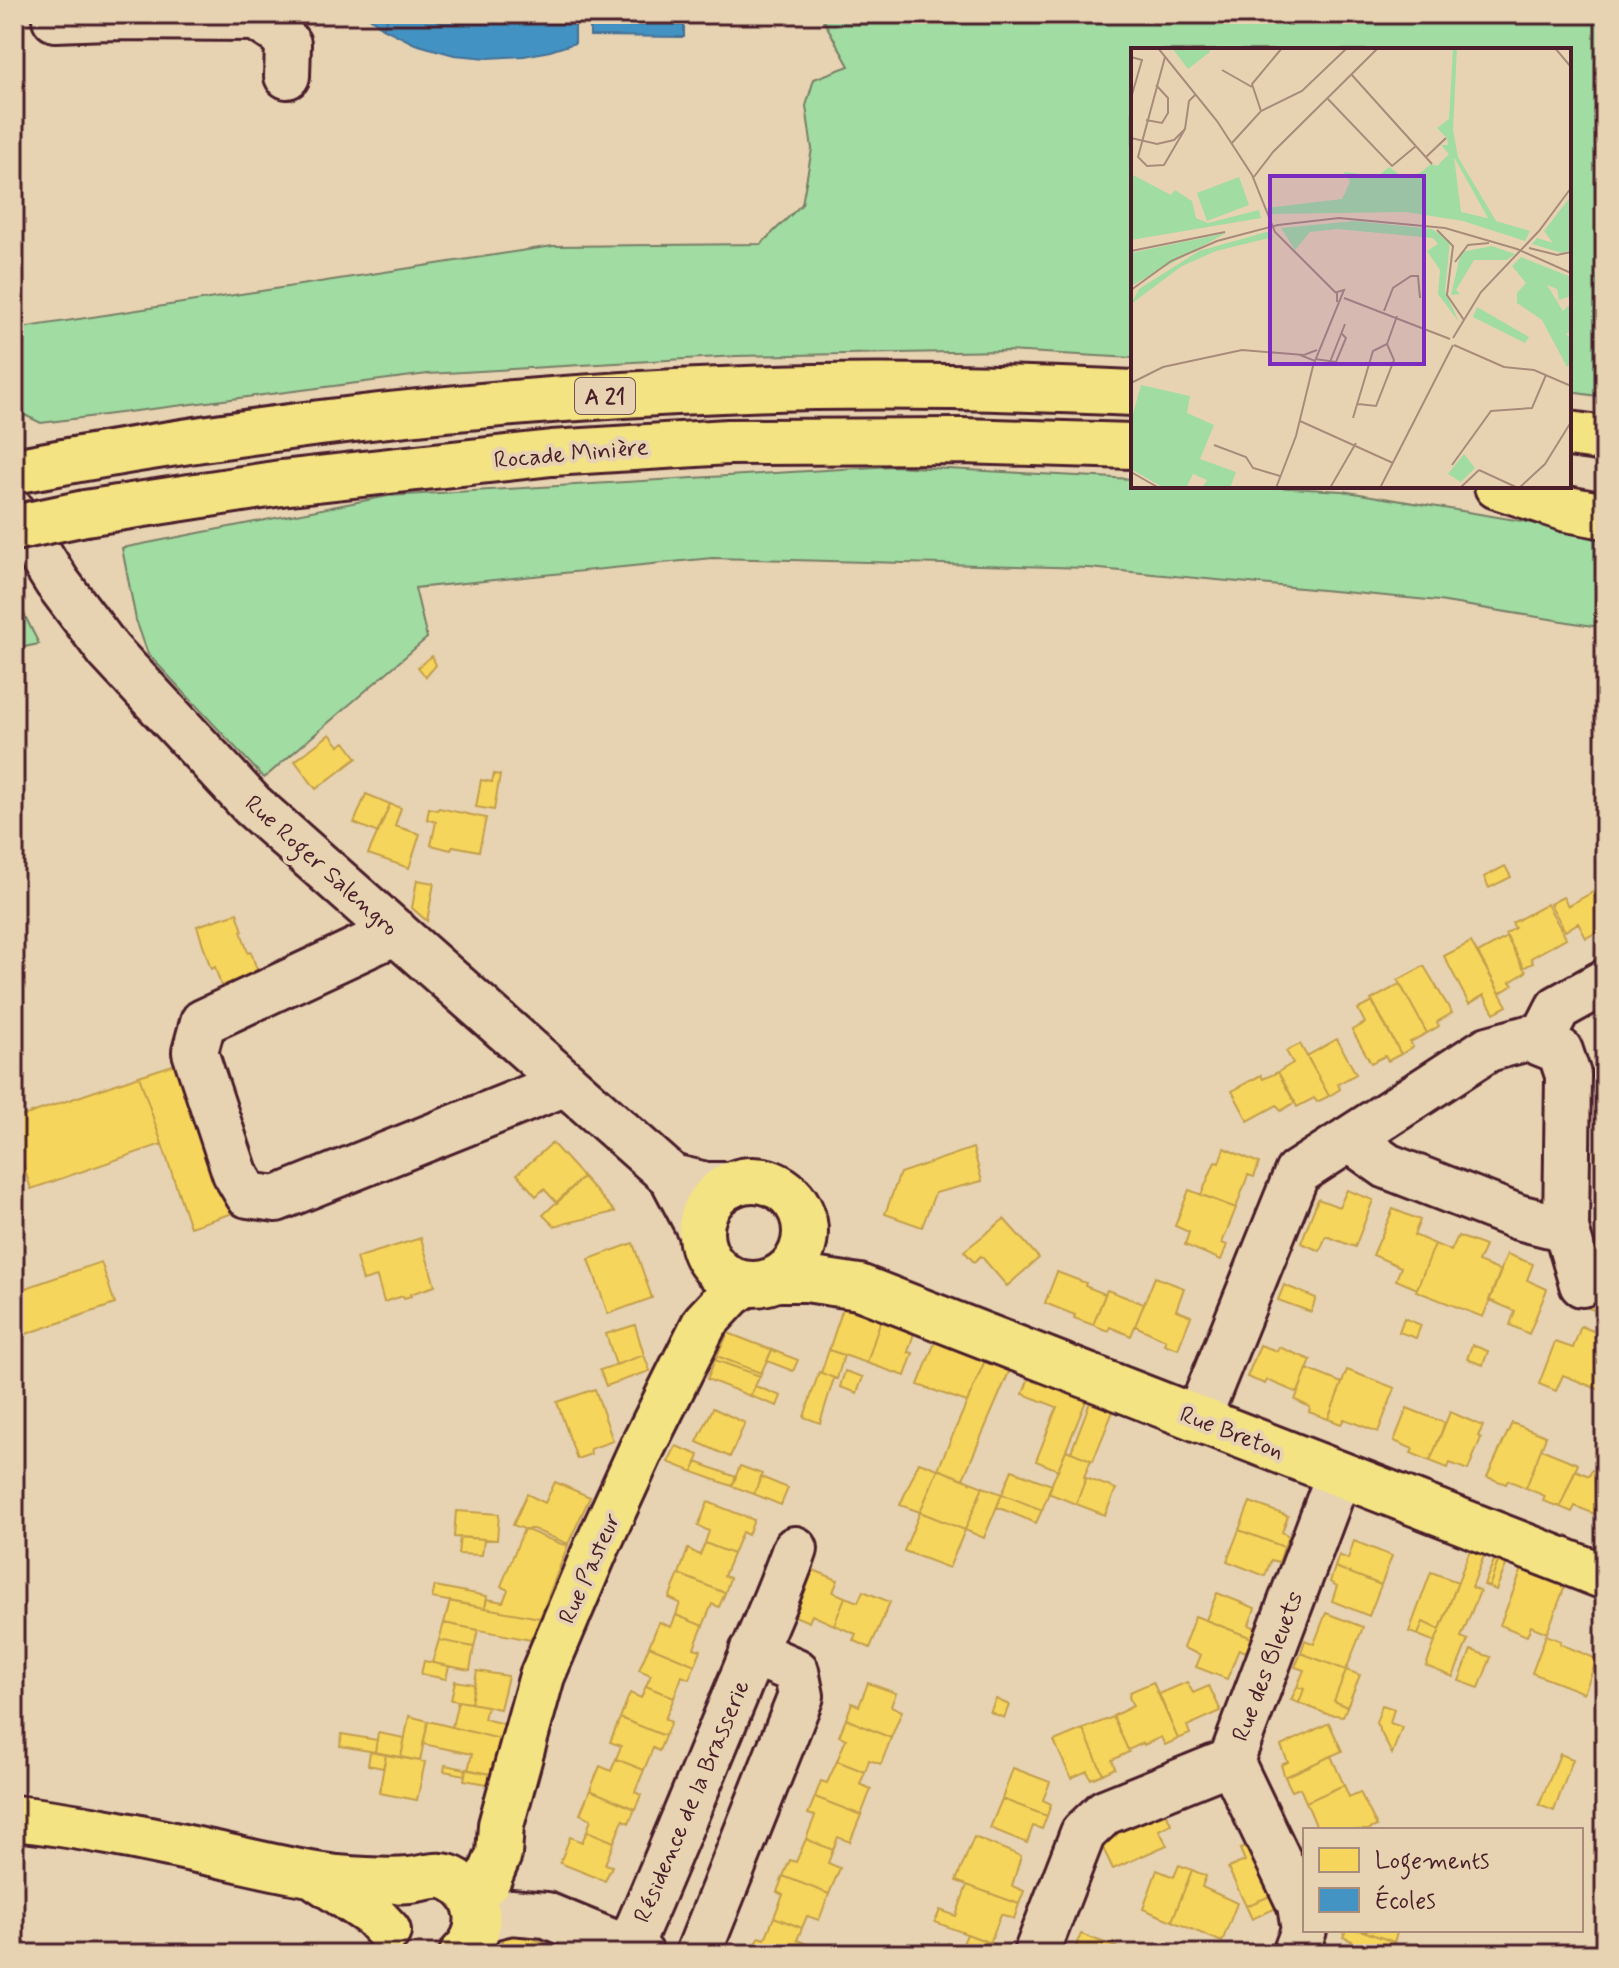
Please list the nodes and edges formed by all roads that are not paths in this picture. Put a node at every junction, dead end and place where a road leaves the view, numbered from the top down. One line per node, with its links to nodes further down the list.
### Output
1 (55, 14): 2 (street)
2 (287, 76)
3 (1131, 393): 7 (main road, A 21)
4 (1571, 434): 5 (main road)
5 (1605, 439)
6 (1131, 446): 13 (main road, Rocade Minière / A 21, bridge)
7 (14, 471)
8 (1503, 488): 12 (main road)
9 (1551, 488): 10 (main road)
10 (1605, 496)
11 (14, 513): 14 (street, Rue Roger Salengro)
12 (1605, 516)
13 (14, 528)
14 (396, 932): 17 (street, Rue Roger Salengro); 17 (street)
15 (1605, 982): 16 (street)
16 (1540, 1043): 18 (street); 22 (street)
17 (566, 1083): 19 (street, Rue Roger Salengro)
18 (1349, 1139): 22 (street); 28 (street)
19 (672, 1177): 20 (street, Rue Roger Salengro); 23 (street, Rue Roger Salengro)
20 (731, 1185): 21 (main road); 23 (main road)
21 (804, 1221): 24 (main road); 26 (main road, Rue Breton)
22 (1566, 1229): 25 (street)
23 (704, 1245): 24 (main road); 27 (main road, Rue Pasteur)
24 (761, 1281): 26 (main road, Rue Breton); 27 (main road, Rue Pasteur)
25 (1582, 1284)
26 (859, 1287): 28 (main road, Rue Breton)
27 (705, 1322): 35 (main road, Rue Pasteur)
28 (1198, 1418): 29 (main road, Rue Breton)
29 (1339, 1474): 31 (main road, Rue Breton); 33 (street, Rue des Bleuets)
30 (795, 1549): 32 (street, Résidence de la Brasserie)
31 (1605, 1577)
32 (752, 1652): 43 (street, Résidence de la Brasserie); 44 (street, Résidence de la Brasserie)
33 (1231, 1761): 39 (street); 45 (street, Rue des Bleuets)
34 (14, 1818): 36 (main road)
35 (500, 1840): 37 (main road); 38 (street); 41 (main road, Rue Pasteur)
36 (313, 1875): 37 (main road); 42 (main road)
37 (421, 1877): 41 (main road); 42 (main road)
38 (546, 1915): 41 (street, Résidence de la Brasserie); 43 (street, Résidence de la Brasserie)
39 (1303, 1924)
40 (1303, 1932): 46 (street)
41 (468, 1936)
42 (395, 1942)
43 (634, 1952)
44 (698, 1954)
45 (1036, 1954)
46 (1295, 1954)

